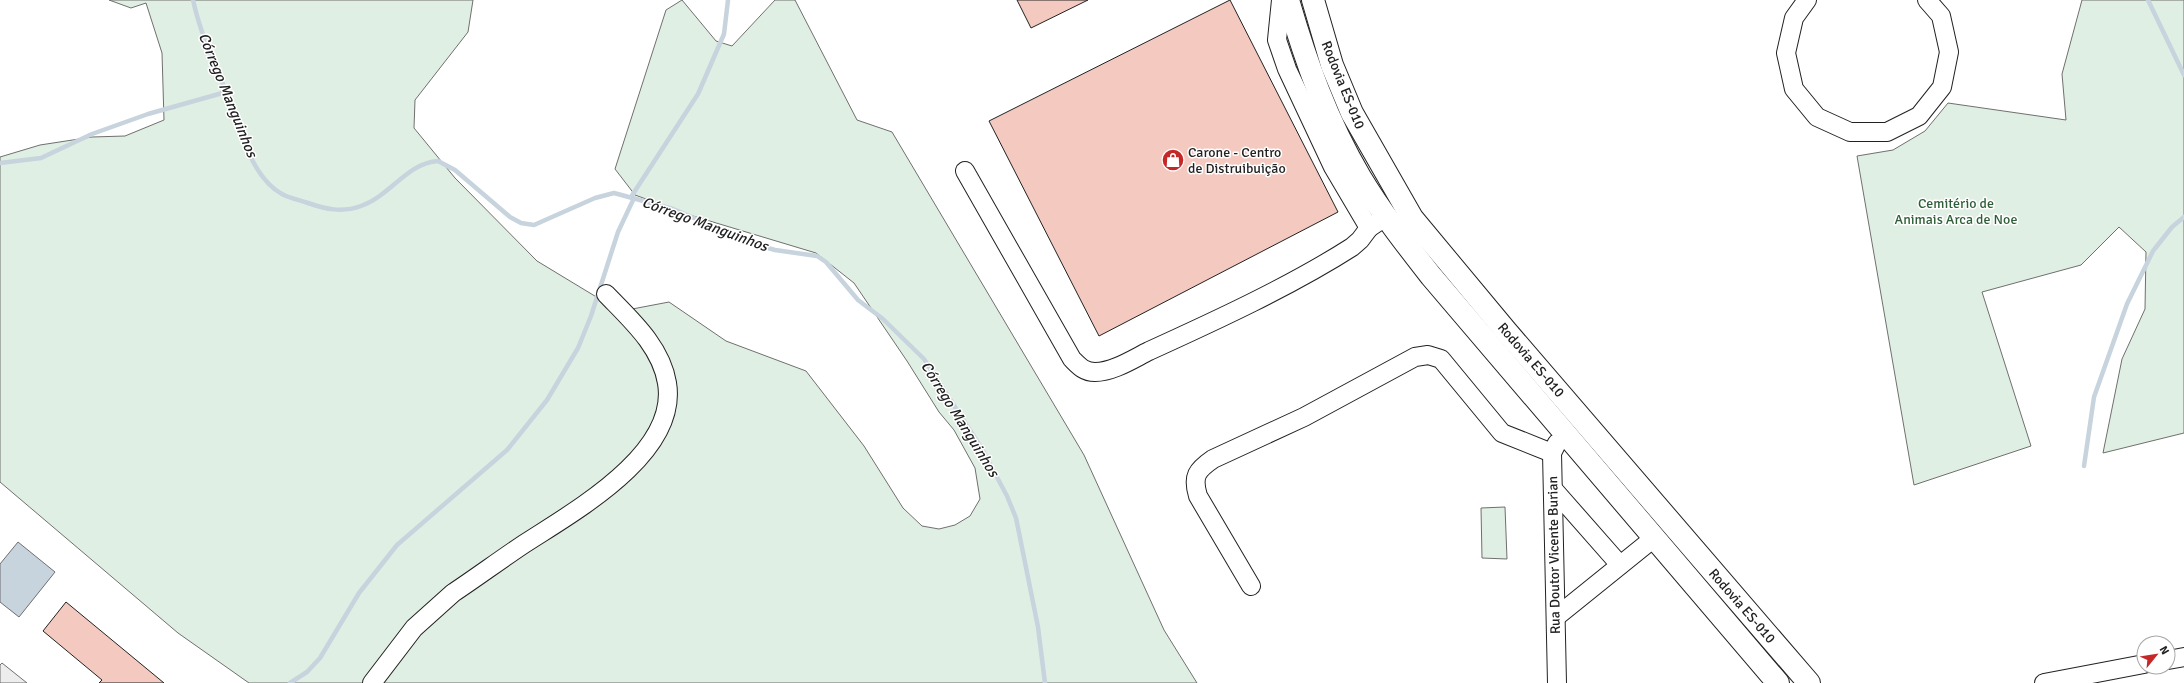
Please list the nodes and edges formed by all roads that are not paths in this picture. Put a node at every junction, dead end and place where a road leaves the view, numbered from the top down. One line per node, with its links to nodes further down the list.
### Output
1 (1281, 0): 7 (street)
2 (1288, 0): 7 (main road, Rodovia ES-010)
3 (1313, 0): 20 (main road, Rodovia ES-010)
4 (1807, 0): 5 (street)
5 (1927, 0)
6 (965, 171): 7 (street)
7 (1377, 223): 9 (main road, Rodovia ES-010)
8 (606, 294): 17 (street)
9 (1563, 430): 10 (street, Rua Doutor Vicente Burian); 12 (main road, Rodovia ES-010)
10 (1552, 454): 11 (street, Rua Doutor Vicente Burian); 14 (street)
11 (1554, 490): 13 (street); 15 (street, Rua Doutor Vicente Burian)
12 (1654, 538): 13 (street); 19 (main road, Rodovia ES-010)
13 (1620, 565): 15 (street)
14 (1251, 586)
15 (1556, 617): 18 (street, Rua Doutor Vicente Burian)
16 (2136, 666): 21 (street)
17 (372, 683)
18 (1557, 683)
19 (1778, 683)
20 (1809, 683)
21 (2044, 683)

